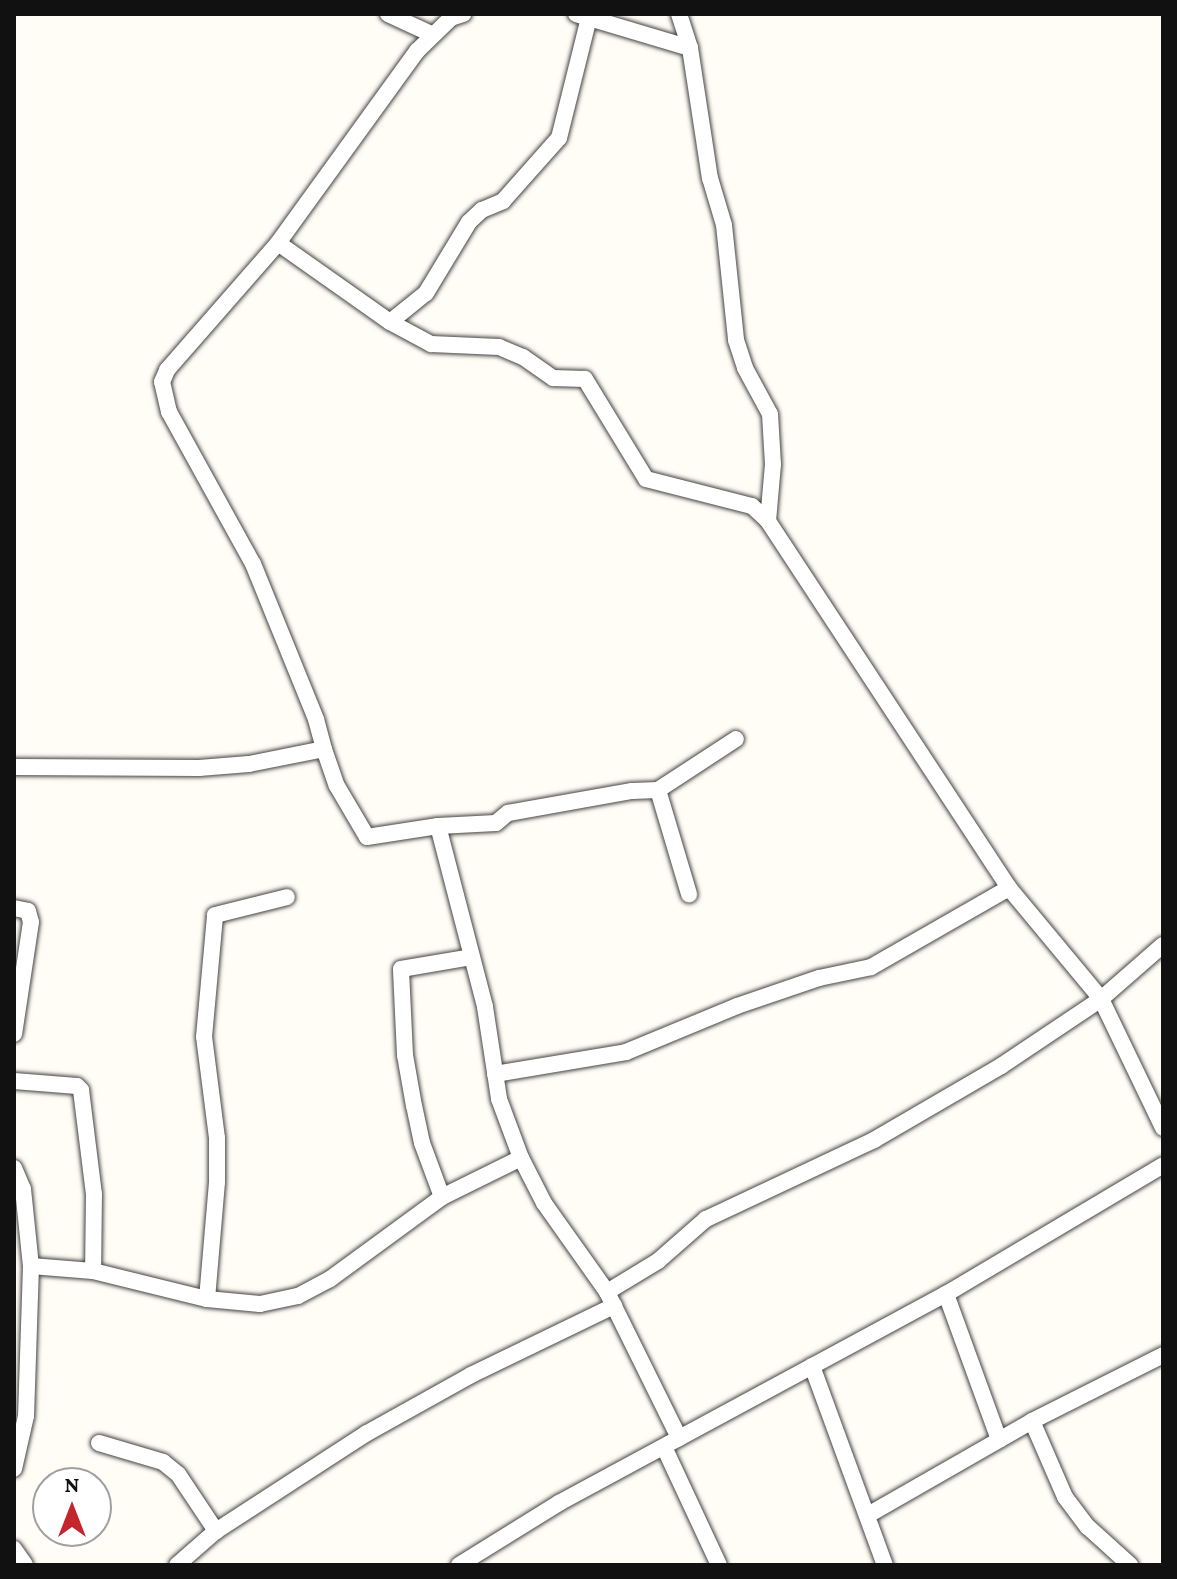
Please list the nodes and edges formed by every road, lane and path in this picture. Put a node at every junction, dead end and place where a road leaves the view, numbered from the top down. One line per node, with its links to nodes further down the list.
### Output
1 (388, 14): 5 (street)
2 (463, 14): 5 (street)
3 (679, 14): 6 (street)
4 (587, 15): 6 (street); 8 (street)
5 (431, 34): 7 (street)
6 (690, 48): 9 (street)
7 (278, 243): 8 (street); 11 (street)
8 (390, 322): 9 (street)
9 (768, 521): 15 (street)
10 (736, 739): 13 (street)
11 (324, 749): 12 (street); 14 (street)
12 (14, 767)
13 (658, 790): 14 (street); 16 (street)
14 (438, 826): 20 (street)
15 (1009, 888): 21 (street); 23 (street)
16 (689, 894)
17 (287, 897): 33 (street)
18 (14, 908): 22 (street)
19 (1163, 945): 21 (street)
20 (471, 957): 23 (street); 29 (street)
21 (1101, 999): 25 (street); 34 (street)
22 (14, 1034)
23 (495, 1074): 26 (street)
24 (14, 1081): 31 (street)
25 (1163, 1128)
26 (521, 1158): 29 (street); 34 (street)
27 (1163, 1165): 32 (street)
28 (14, 1168): 30 (street)
29 (442, 1197): 33 (street)
30 (31, 1266): 31 (street); 42 (street)
31 (93, 1271): 33 (street)
32 (946, 1294): 36 (street); 39 (street)
33 (207, 1299)
34 (610, 1299): 38 (street); 44 (street)
35 (1163, 1355): 37 (street)
36 (812, 1366): 38 (street); 43 (street)
37 (1032, 1421): 39 (street); 51 (street)
38 (679, 1438): 41 (street)
39 (999, 1440): 43 (street)
40 (99, 1443): 44 (street)
41 (664, 1447): 48 (street); 49 (street)
42 (14, 1469)
43 (868, 1515): 50 (street)
44 (216, 1531): 47 (street)
45 (14, 1549): 46 (street)
46 (25, 1565)
47 (177, 1565)
48 (459, 1565)
49 (719, 1565)
50 (885, 1565)
51 (1130, 1565)

